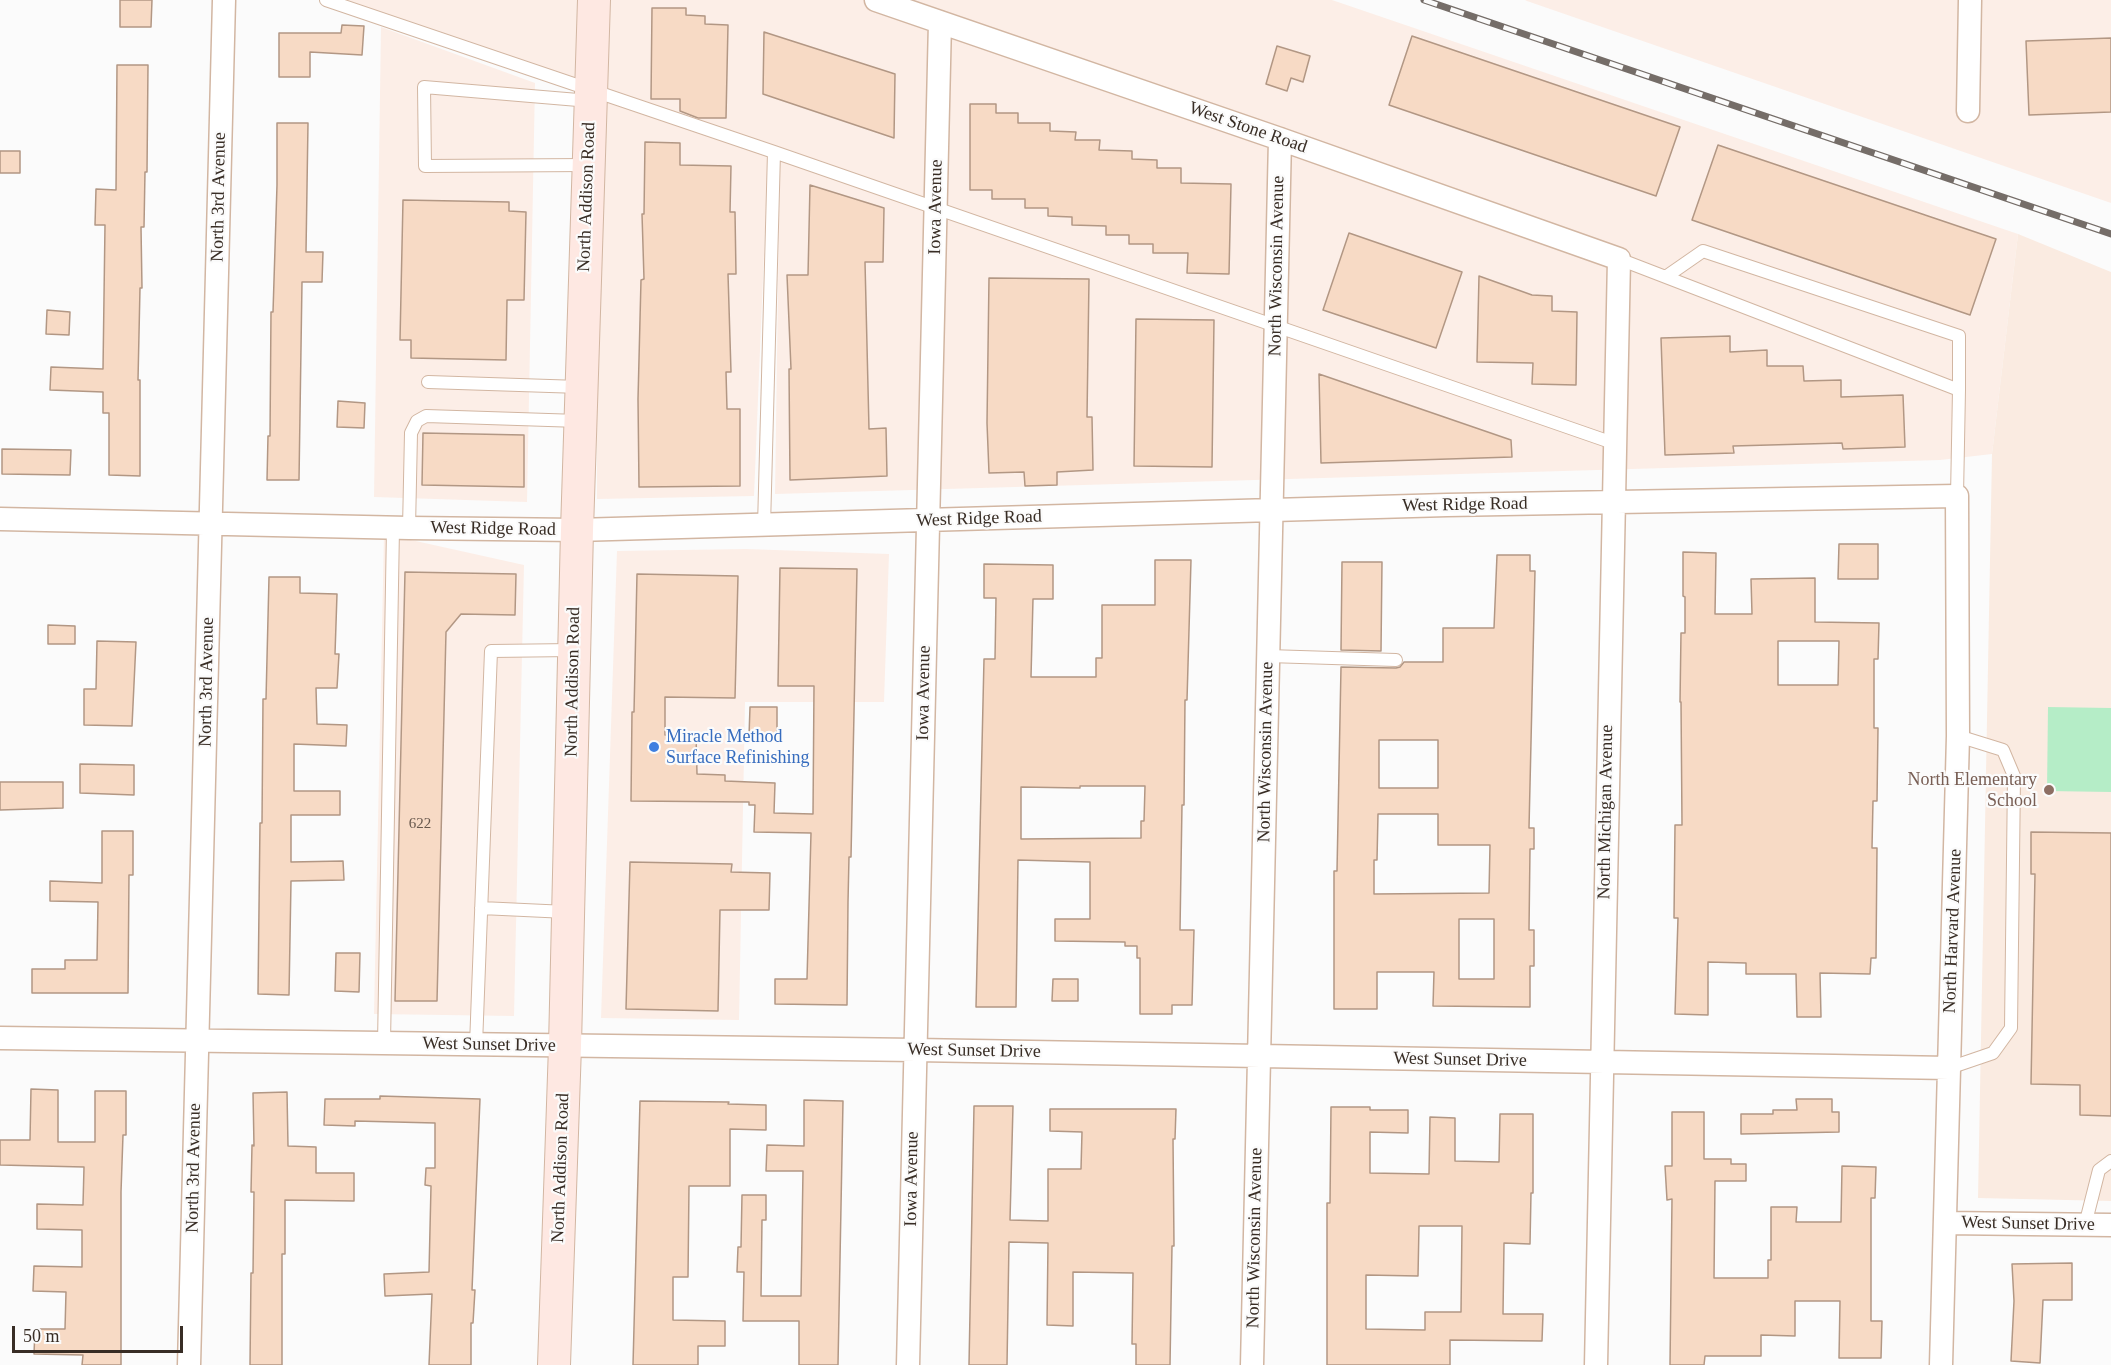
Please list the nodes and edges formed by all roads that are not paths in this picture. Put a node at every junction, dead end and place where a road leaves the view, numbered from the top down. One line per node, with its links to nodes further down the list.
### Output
1 (224, 0): 26 (street, North 3rd Avenue)
2 (326, 0): 7 (lane)
3 (594, 0): 7 (street, North Addison Road)
4 (876, 0): 6 (street, West Stone Road)
5 (1970, 0): 8 (street)
6 (940, 22): 9 (street, West Stone Road); 12 (street, Iowa Avenue)
7 (591, 96): 10 (lane); 11 (street, North Addison Road); 11 (lane)
8 (1968, 111)
9 (1280, 139): 13 (street, West Stone Road); 15 (street, North Wisconsin Avenue)
10 (774, 152): 12 (lane); 27 (lane)
11 (588, 165): 17 (street, North Addison Road)
12 (936, 209): 15 (lane); 25 (street, Iowa Avenue)
13 (1619, 259): 14 (lane); 20 (street, North Michigan Avenue)
14 (1667, 276): 18 (lane); 18 (lane)
15 (1276, 326): 20 (lane); 23 (street, North Wisconsin Avenue)
16 (428, 382): 17 (lane)
17 (581, 387): 19 (street, North Addison Road)
18 (1959, 390): 21 (lane)
19 (580, 421): 28 (lane); 29 (street, North Addison Road)
20 (1616, 444): 22 (street, North Michigan Avenue)
21 (1958, 496): 22 (street, West Ridge Road); 33 (street, North Harvard Avenue)
22 (1614, 502): 23 (street, West Ridge Road); 43 (street, North Michigan Avenue)
23 (1272, 510): 25 (street, West Ridge Road); 31 (street, North Wisconsin Avenue)
24 (0, 519): 26 (street, West Ridge Road)
25 (928, 520): 27 (street, West Ridge Road); 41 (street, Iowa Avenue)
26 (210, 524): 28 (street, West Ridge Road); 37 (street, North 3rd Avenue)
27 (764, 526): 29 (street, West Ridge Road)
28 (401, 528): 29 (street, West Ridge Road); 38 (lane)
29 (577, 530): 30 (street, North Addison Road)
30 (574, 650): 34 (lane); 35 (street, North Addison Road)
31 (1268, 656): 32 (lane); 42 (street, North Wisconsin Avenue)
32 (1396, 660)
33 (1958, 736): 44 (street, North Harvard Avenue); 44 (lane)
34 (481, 908): 35 (lane); 39 (lane)
35 (568, 912): 40 (street, North Addison Road)
36 (0, 1038): 37 (street, West Sunset Drive)
37 (197, 1041): 38 (street, West Sunset Drive); 49 (street, North 3rd Avenue)
38 (384, 1043): 39 (street, West Sunset Drive)
39 (476, 1044): 40 (street, West Sunset Drive)
40 (565, 1046): 41 (street, West Sunset Drive); 50 (street, North Addison Road)
41 (915, 1050): 42 (street, West Sunset Drive); 51 (street, Iowa Avenue)
42 (1259, 1056): 43 (street, West Sunset Drive); 52 (street, North Wisconsin Avenue)
43 (1600, 1062): 44 (street, West Sunset Drive); 53 (street, North Michigan Avenue)
44 (1949, 1068): 46 (street, North Harvard Avenue)
45 (2111, 1161): 47 (lane)
46 (1945, 1223): 47 (street, West Sunset Drive); 54 (street, North Harvard Avenue)
47 (2085, 1225): 48 (street, West Sunset Drive)
48 (2111, 1226)
49 (189, 1365)
50 (554, 1365)
51 (908, 1365)
52 (1252, 1365)
53 (1596, 1365)
54 (1941, 1365)

